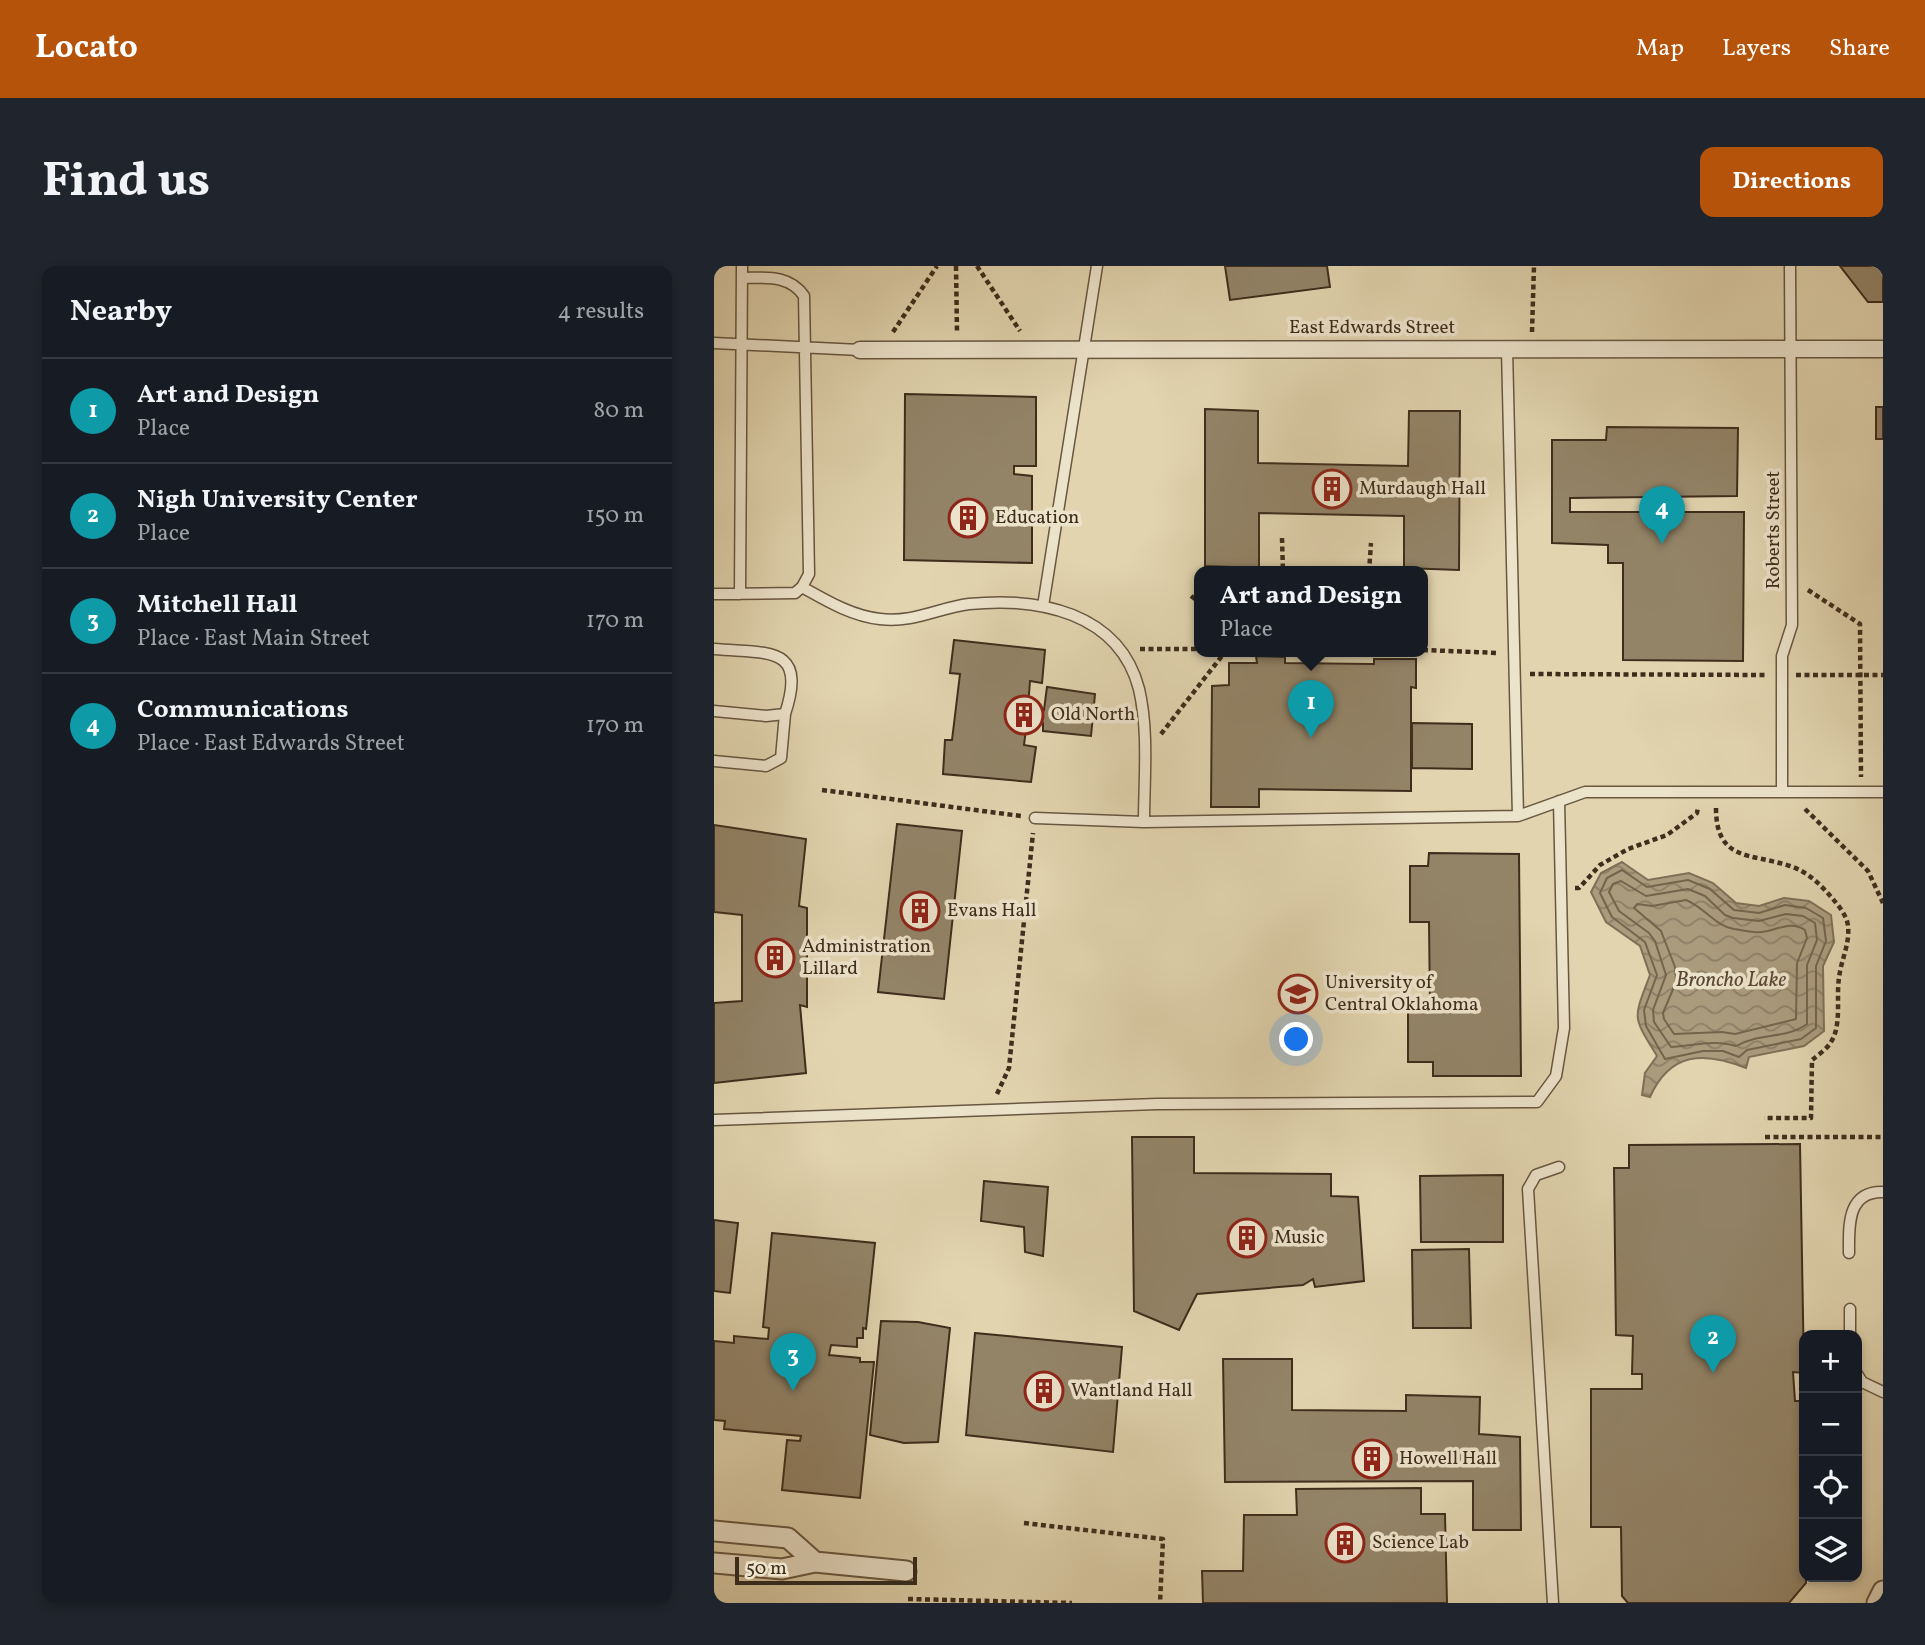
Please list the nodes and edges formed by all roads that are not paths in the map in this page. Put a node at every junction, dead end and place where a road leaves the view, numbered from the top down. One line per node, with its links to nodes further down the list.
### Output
1 (741, 266): 4 (lane)
2 (1097, 266): 12 (lane)
3 (1790, 266): 9 (lane, Roberts Street)
4 (742, 278): 6 (lane); 7 (lane)
5 (714, 343): 6 (lane)
6 (741, 344): 7 (lane); 15 (lane)
7 (804, 346): 11 (lane); 13 (lane)
8 (1507, 349): 9 (street, East Edwards Street); 12 (street, East Edwards Street); 24 (lane)
9 (1790, 349): 10 (street, East Edwards Street); 21 (lane, Roberts Street)
10 (1883, 349)
11 (860, 350): 12 (street, East Edwards Street)
12 (1083, 350): 16 (lane)
13 (802, 587): 15 (lane); 16 (lane)
14 (714, 594): 15 (lane)
15 (740, 594)
16 (1043, 606): 26 (lane)
17 (714, 649): 19 (lane)
18 (714, 711): 19 (lane)
19 (785, 714): 20 (lane)
20 (714, 761)
21 (1782, 792): 22 (lane); 23 (lane)
22 (1883, 792)
23 (1559, 802): 24 (lane); 27 (lane)
24 (1518, 816): 26 (lane)
25 (1035, 818): 26 (lane)
26 (1144, 822)
27 (714, 1119)
28 (1559, 1167): 40 (lane)
29 (1883, 1192): 30 (lane)
30 (1849, 1253)
31 (1850, 1309): 32 (lane)
32 (1850, 1330)
33 (1862, 1382): 34 (lane)
34 (1883, 1392)
35 (714, 1531): 36 (street)
36 (815, 1562): 37 (street); 38 (street)
37 (714, 1563)
38 (906, 1572)
39 (1883, 1591): 41 (street)
40 (1553, 1603)
41 (1877, 1603)

